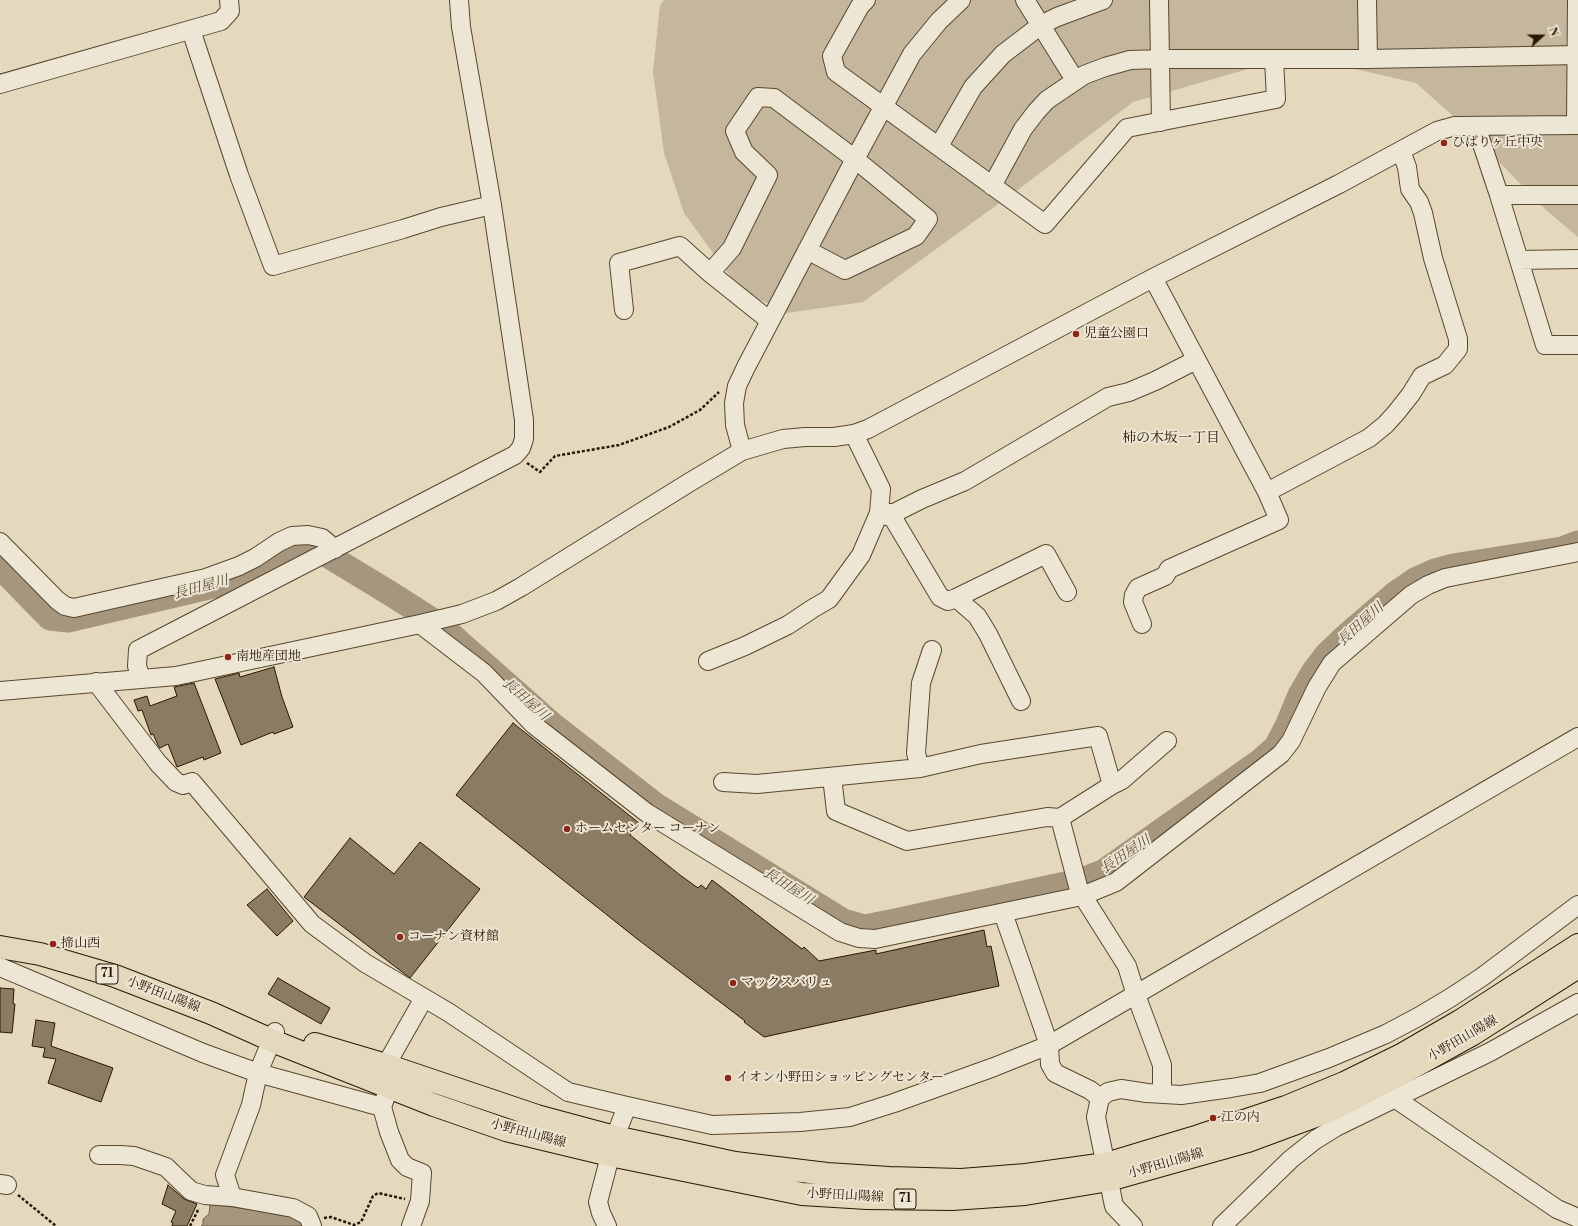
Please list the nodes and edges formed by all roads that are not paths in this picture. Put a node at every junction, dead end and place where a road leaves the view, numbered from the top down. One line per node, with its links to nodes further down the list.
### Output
1 (230, 0): 11 (street)
2 (459, 0): 28 (street)
3 (866, 0): 18 (street)
4 (961, 0): 18 (street)
5 (1025, 0): 10 (street)
6 (1103, 0): 10 (street)
7 (1159, 0): 14 (street)
8 (1368, 0): 15 (street)
9 (1576, 0): 12 (street)
10 (1041, 25): 16 (street); 22 (street)
11 (190, 30): 17 (street); 28 (street)
12 (1577, 55): 15 (street); 20 (street)
13 (1274, 58): 14 (street); 15 (street); 19 (street)
14 (1159, 59): 16 (street); 19 (street)
15 (1368, 59)
16 (1075, 80): 25 (street)
17 (0, 84)
18 (884, 106): 22 (street); 24 (street)
19 (1161, 122): 25 (street)
20 (1577, 125): 21 (street)
21 (1476, 126): 23 (street); 26 (street)
22 (939, 146): 25 (street)
23 (1400, 151): 33 (street); 40 (street)
24 (855, 159): 29 (street); 29 (street); 32 (street)
25 (992, 186)
26 (1499, 195): 27 (street); 31 (street)
27 (1578, 195)
28 (492, 205): 44 (street)
29 (807, 250): 35 (street)
30 (1578, 259): 31 (street)
31 (1519, 260): 36 (street)
32 (710, 273): 34 (street); 35 (street)
33 (1153, 278): 37 (street); 38 (street)
34 (624, 310)
35 (770, 320): 39 (street)
36 (1578, 345)
37 (1196, 360): 40 (street); 41 (street)
38 (854, 434): 39 (street); 41 (street)
39 (742, 451): 47 (street)
40 (1267, 492): 48 (street)
41 (879, 513): 46 (street); 50 (street)
42 (0, 542): 44 (street)
43 (1578, 552): 62 (street)
44 (327, 553): 51 (street)
45 (1067, 592): 46 (street)
46 (956, 598): 54 (street)
47 (420, 624): 51 (street); 64 (street)
48 (1142, 624)
49 (932, 650): 57 (street)
50 (708, 661)
51 (142, 679): 52 (street)
52 (96, 682): 53 (street); 70 (street)
53 (0, 691)
54 (1021, 701)
55 (1578, 737): 69 (street)
56 (1168, 741): 60 (street)
57 (920, 768): 58 (street); 60 (street)
58 (832, 777): 59 (street); 61 (street)
59 (724, 782)
60 (1112, 785): 61 (street)
61 (1060, 818): 62 (street)
62 (1079, 887): 64 (street); 69 (street)
63 (1578, 905): 76 (street)
64 (1003, 913): 73 (street)
65 (1578, 945): 83 (main road, 小野田山陽線 / 71)
66 (0, 947): 72 (main road, 小野田山陽線 / 71)
67 (1578, 967): 83 (main road, 小野田山陽線 / 71)
68 (0, 968): 75 (street)
69 (1136, 995): 73 (street); 76 (street)
70 (424, 998): 74 (street); 80 (street)
71 (1574, 1012): 79 (street)
72 (273, 1036): 74 (main road, 小野田山陽線 / 71); 75 (street); 77 (main road, 小野田山陽線 / 71)
73 (1049, 1045): 78 (street); 80 (street)
74 (386, 1065): 81 (main road, 小野田山陽線 / 71)
75 (258, 1074): 77 (street); 84 (street)
76 (1162, 1094): 78 (street)
77 (385, 1097): 81 (main road, 小野田山陽線 / 71); 89 (street)
78 (1100, 1098): 83 (street)
79 (1396, 1099): 87 (street); 92 (street)
80 (627, 1106): 81 (street)
81 (613, 1146): 83 (main road, 小野田山陽線 / 71); 90 (street)
82 (99, 1155): 85 (street)
83 (1108, 1172): 91 (street)
84 (225, 1175): 85 (street); 86 (street)
85 (205, 1195): 86 (street)
86 (232, 1197): 88 (street)
87 (1578, 1218)
88 (311, 1223)
89 (411, 1226)
90 (607, 1226)
91 (1133, 1226)
92 (1222, 1226)

